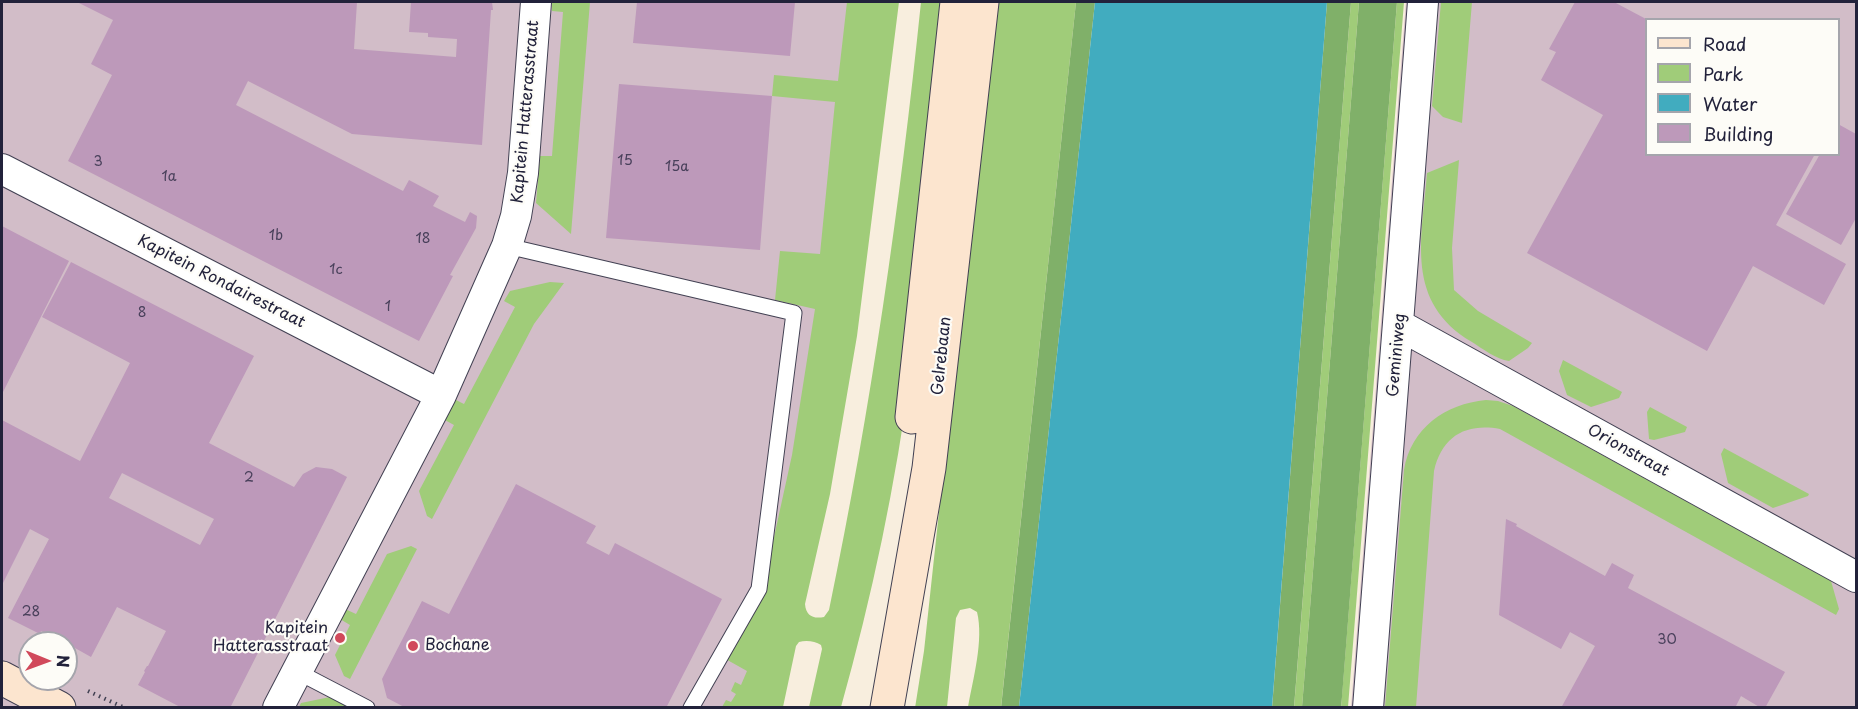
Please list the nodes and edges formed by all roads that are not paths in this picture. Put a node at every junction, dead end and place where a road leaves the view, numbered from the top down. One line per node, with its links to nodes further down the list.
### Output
1 (536, 2): 6 (street, Kapitein Hatterasstraat)
2 (957, 2): 16 (street, Gelrebaan)
3 (982, 2): 17 (street, Gelrebaan)
4 (1423, 2): 7 (street, Geminiweg)
5 (2, 169): 8 (street, Kapitein Rondairestraat)
6 (507, 246): 8 (street, Kapitein Hatterasstraat); 15 (lane)
7 (1399, 326): 9 (street, Orionstraat); 18 (street, Geminiweg)
8 (441, 395): 10 (street, Kapitein Hatterasstraat)
9 (1857, 577)
10 (296, 672): 13 (street, Kapitein Hatterasstraat); 14 (lane)
11 (2, 678): 12 (street)
12 (71, 698)
13 (278, 708)
14 (367, 708)
15 (691, 708)
16 (866, 708)
17 (888, 708)
18 (1368, 708)

